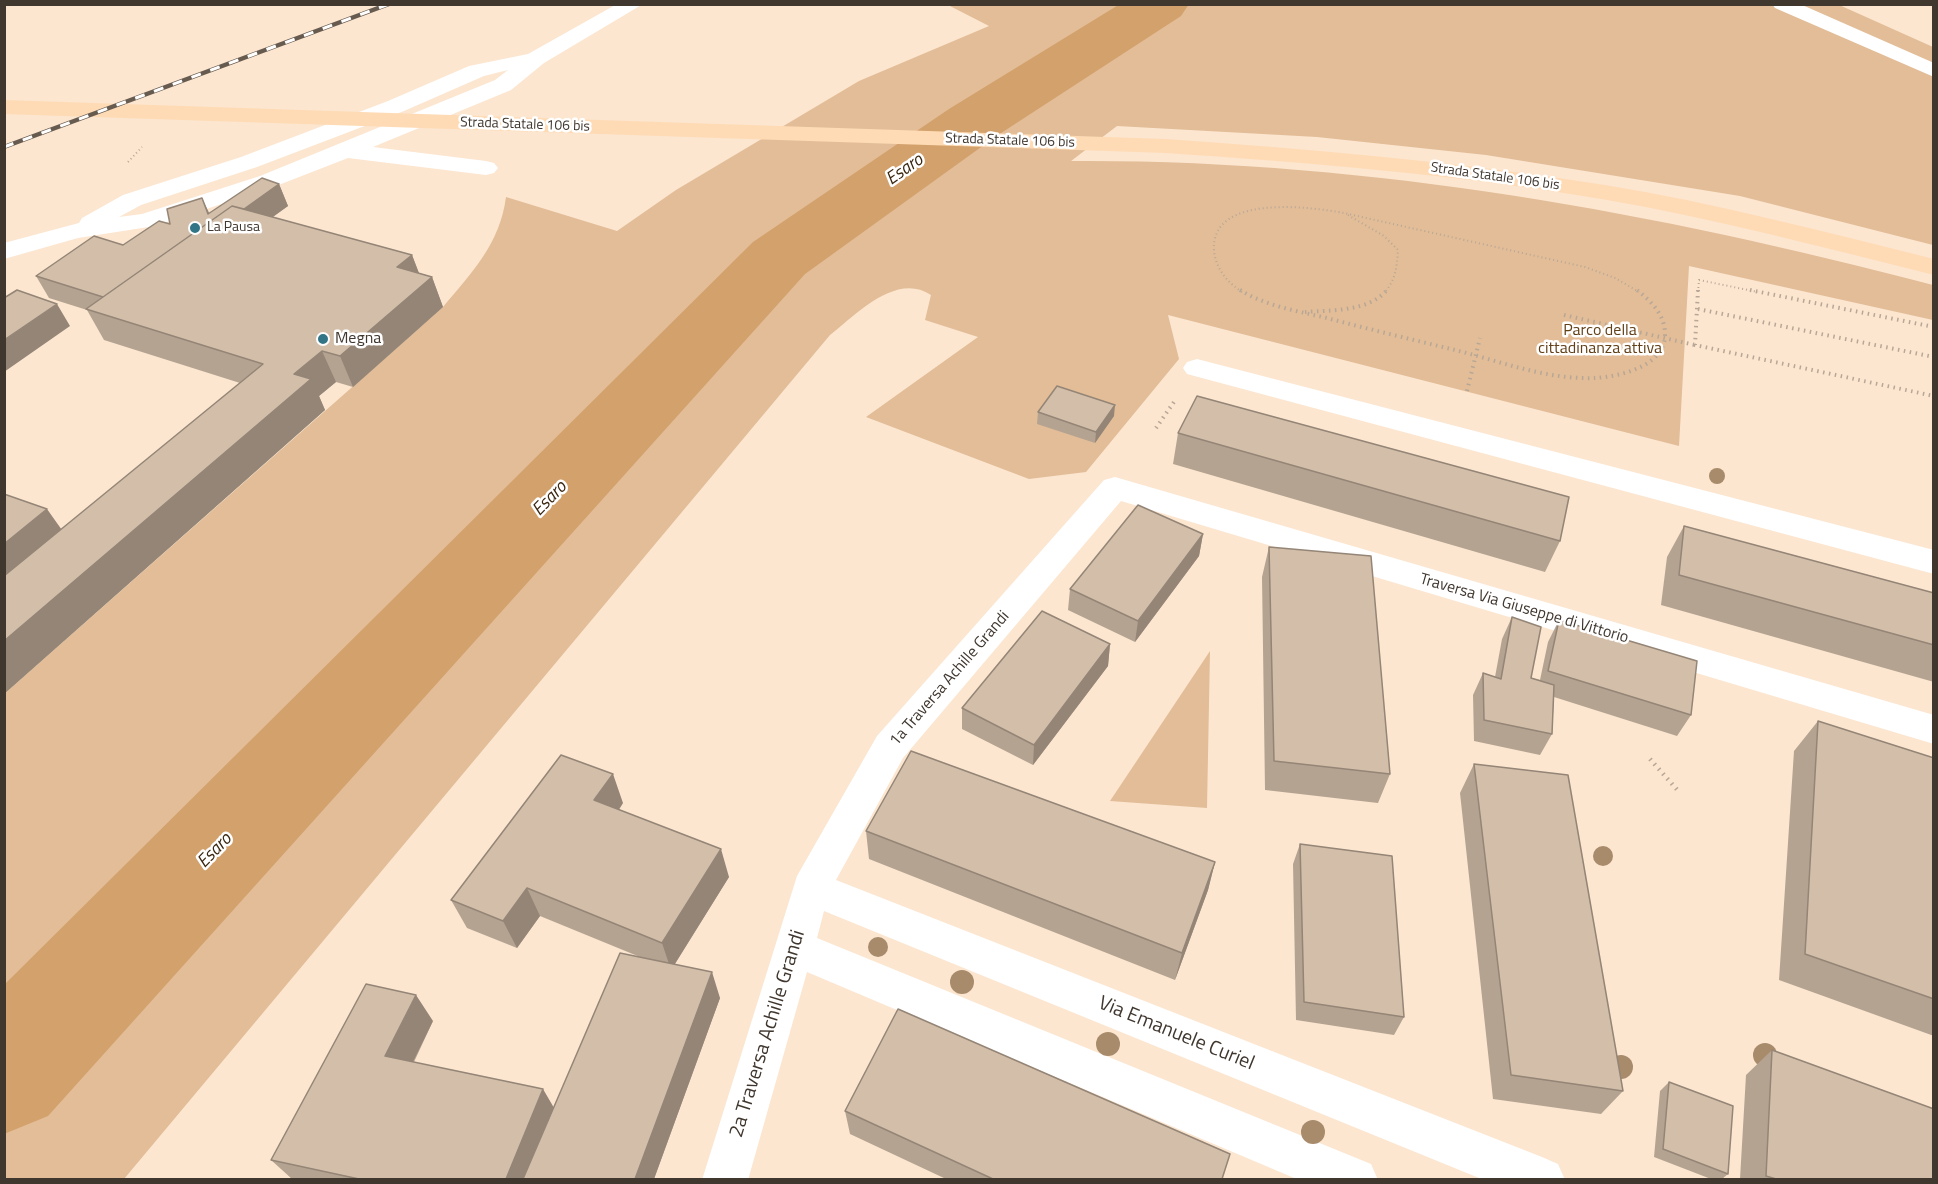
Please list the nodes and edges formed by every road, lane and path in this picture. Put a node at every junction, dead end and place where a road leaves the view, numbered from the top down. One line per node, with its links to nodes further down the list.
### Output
1 (633, 4): 3 (street)
2 (1782, 4): 4 (street)
3 (536, 58): 7 (street); 11 (street)
4 (1934, 71)
5 (4, 107): 13 (main road, Strada Statale 106 bis)
6 (143, 145): 9 (path)
7 (345, 152): 8 (street); 11 (street)
8 (486, 168)
9 (121, 170)
10 (1344, 213): 15 (path); 15 (path); 19 (path)
11 (76, 231): 12 (street)
12 (4, 251)
13 (1934, 267)
14 (1698, 309): 17 (path); 20 (path); 22 (path)
15 (1301, 312): 21 (path)
16 (1564, 315): 19 (path)
17 (1934, 327)
18 (1480, 338): 21 (path)
19 (1664, 338): 20 (path); 21 (path)
20 (1695, 345): 25 (path)
21 (1475, 354): 24 (path)
22 (1934, 357)
23 (1197, 368): 29 (street)
24 (1467, 391)
25 (1934, 396)
26 (1177, 398): 27 (path)
27 (1156, 428)
28 (1115, 488): 30 (street, Traversa Via Giuseppe di Vittorio); 33 (street, 1a Traversa Achille Grandi)
29 (1934, 562)
30 (1934, 730)
31 (1650, 759): 32 (path)
32 (1680, 793)
33 (811, 888): 34 (street, 2a Traversa Achille Grandi); 37 (street, Via Emanuele Curiel)
34 (795, 948): 35 (street, 2a Traversa Achille Grandi); 36 (street)
35 (725, 1179)
36 (1355, 1179)
37 (1542, 1179)

